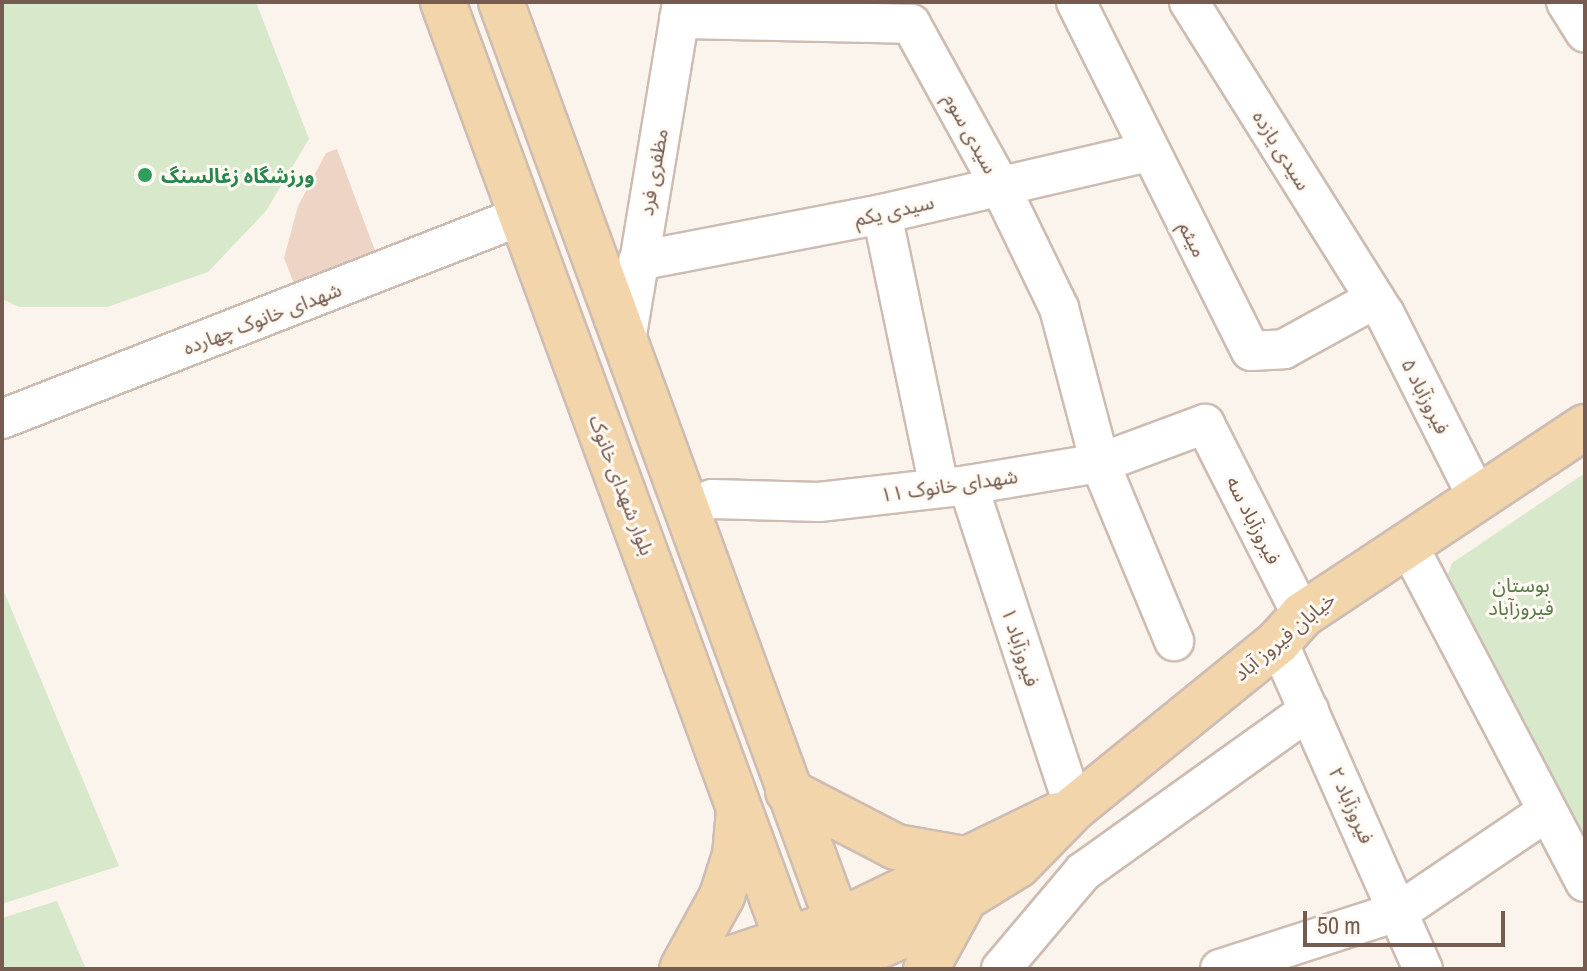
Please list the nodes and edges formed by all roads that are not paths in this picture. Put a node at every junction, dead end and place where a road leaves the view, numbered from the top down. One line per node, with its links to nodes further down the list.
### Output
1 (443, 2): 11 (main road, بلوار شهدای خانوک)
2 (501, 2): 14 (main road)
3 (1076, 2): 8 (street, میثم)
4 (1189, 2): 13 (street, سیدی یازده)
5 (1566, 2): 7 (street)
6 (681, 10): 9 (street, سیدی سوم); 12 (street, مظفری فرد)
7 (1585, 32)
8 (1148, 152): 9 (street, سیدی یکم); 13 (street, میثم)
9 (999, 184): 10 (street, سیدی یکم); 18 (street, سیدی سوم)
10 (882, 214): 12 (street, سیدی یکم); 19 (street, فیروزآباد ۱)
11 (521, 216): 15 (street, شهدای خانوک چهارده); 27 (main road, بلوار شهدای خانوک)
12 (638, 261): 14 (street, مظفری فرد)
13 (1375, 299): 20 (street, فیروزآباد ۵)
14 (626, 341): 21 (main road)
15 (2, 419)
16 (1205, 424): 18 (street, شهدای خانوک ۱۱); 23 (street, فیروزآباد سه)
17 (1585, 427): 20 (main road, خیابان فیروز آباد)
18 (1100, 463): 19 (street, شهدای خانوک ۱۱); 24 (street, سیدی سوم)
19 (954, 486): 21 (street, شهدای خانوک ۱۱); 28 (street, فیروزآباد ۱)
20 (1476, 495): 22 (main road, خیابان فیروز آباد)
21 (686, 508): 26 (main road)
22 (1407, 543): 23 (main road, خیابان فیروز آباد); 29 (street)
23 (1290, 629): 25 (street, فیروزآباد ۲); 28 (main road, خیابان فیروز آباد)
24 (1174, 641)
25 (1309, 710): 32 (street, فیروزآباد ۲); 38 (street)
26 (788, 791): 30 (main road); 34 (main road)
27 (740, 800): 33 (main road, بلوار شهدای خانوک); 35 (main road)
28 (1074, 808): 30 (main road, خیابان فیروز آباد)
29 (1545, 813): 31 (street); 32 (street)
30 (965, 879): 34 (main road, خیابان فیروز آباد); 37 (main road)
31 (1585, 882)
32 (1400, 911): 39 (street); 40 (street, فیروزآباد ۲)
33 (793, 955): 34 (main road, خیابان فیروز آباد); 36 (main road, خیابان فیروز آباد)
34 (842, 956)
35 (682, 969)
36 (700, 969)
37 (926, 969)
38 (1001, 969)
39 (1220, 969)
40 (1423, 969)

